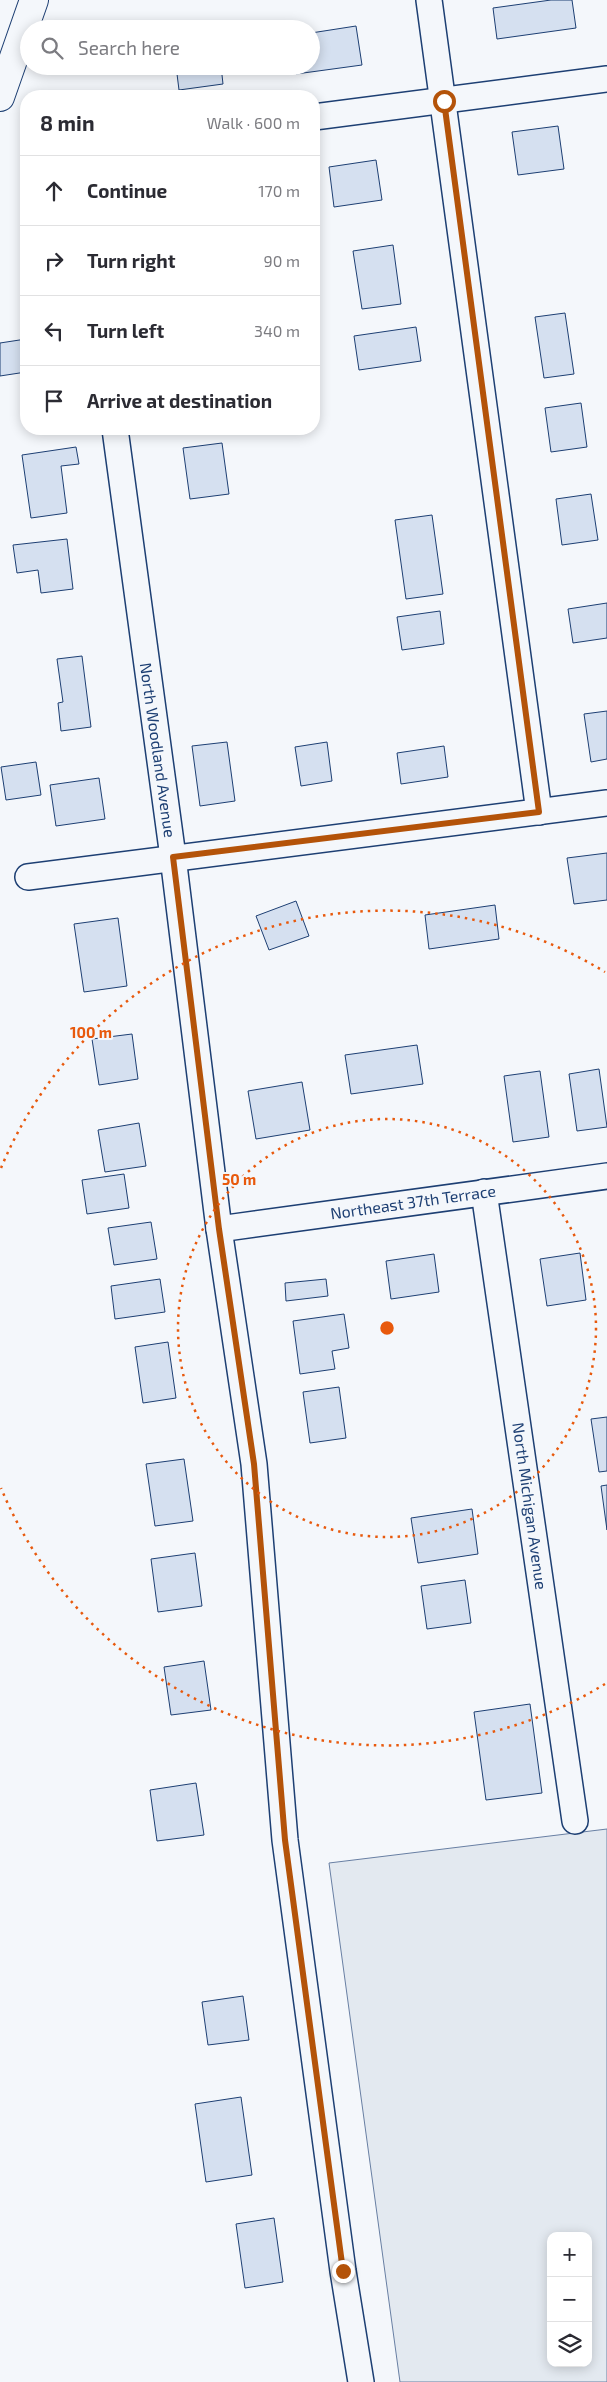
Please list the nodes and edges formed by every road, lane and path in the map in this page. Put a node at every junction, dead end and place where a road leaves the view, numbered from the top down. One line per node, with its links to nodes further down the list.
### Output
1 (34, 0): 3 (highway)
2 (429, 0): 7 (street)
3 (27, 20)
4 (20, 40): 6 (highway)
5 (607, 79): 7 (street)
6 (0, 97)
7 (444, 101): 8 (street); 11 (street)
8 (320, 116)
9 (116, 435): 12 (street, North Woodland Avenue)
10 (607, 803): 11 (street)
11 (539, 812): 12 (street)
12 (173, 857): 13 (street); 16 (street, North Woodland Avenue)
13 (28, 877)
14 (607, 1176): 15 (street, Northeast 37th Terrace)
15 (484, 1192): 16 (street, Northeast 37th Terrace); 17 (street, North Michigan Avenue)
16 (219, 1229): 18 (street, North Woodland Avenue)
17 (575, 1821)
18 (361, 2382)

